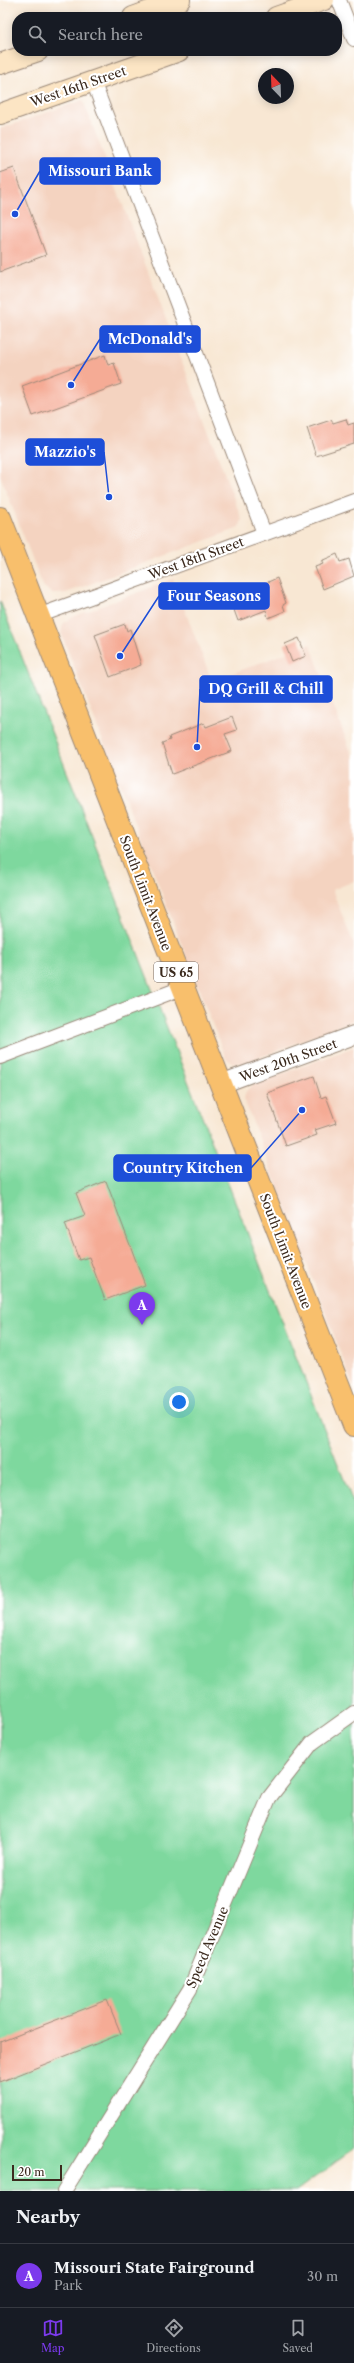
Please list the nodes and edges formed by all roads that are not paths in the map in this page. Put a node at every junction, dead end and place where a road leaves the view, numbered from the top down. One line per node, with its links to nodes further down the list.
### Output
1 (180, 0): 4 (main road)
2 (324, 0): 5 (main road)
3 (339, 0): 6 (street)
4 (147, 12)
5 (290, 12)
6 (354, 39)
7 (23, 56): 9 (main road)
8 (165, 56): 10 (main road, West 16th Street)
9 (0, 64)
10 (93, 81): 11 (main road, West 16th Street); 14 (street)
11 (0, 114)
12 (354, 501): 14 (street, West 18th Street)
13 (0, 518): 15 (highway, South Limit Avenue / US 65)
14 (264, 533): 15 (street, West 18th Street)
15 (38, 616): 16 (highway, South Limit Avenue / US 65)
16 (182, 988): 18 (street); 19 (highway, South Limit Avenue / US 65)
17 (354, 1035): 19 (street, West 20th Street)
18 (0, 1057)
19 (221, 1084): 20 (highway, South Limit Avenue / US 65)
20 (354, 1424)
21 (354, 1713): 22 (street, Speed Avenue)
22 (64, 2191)

